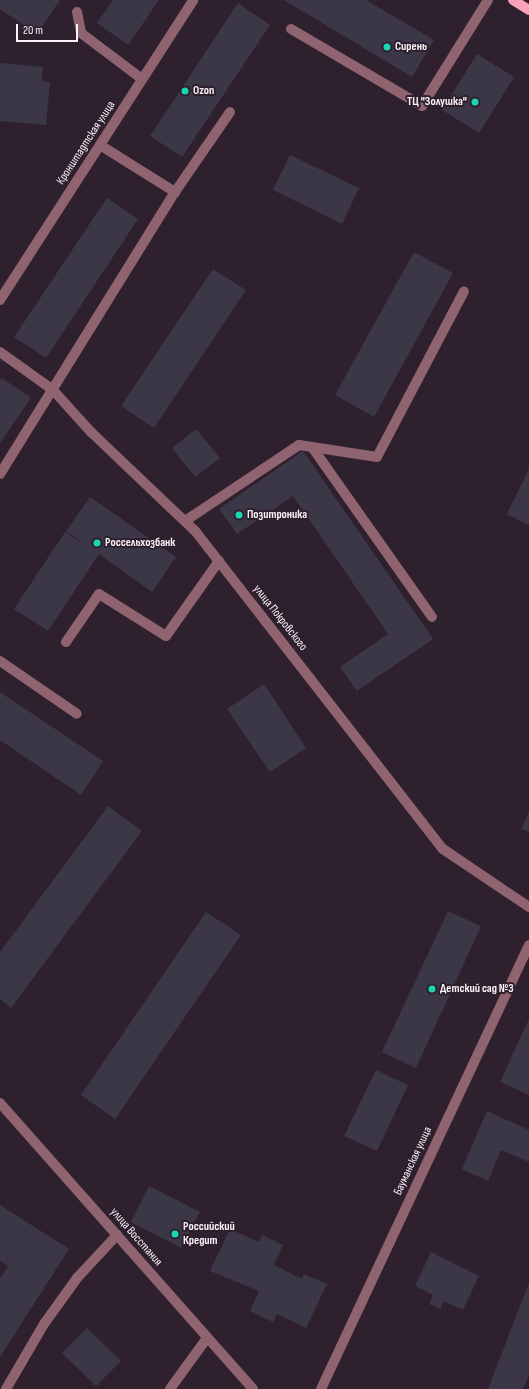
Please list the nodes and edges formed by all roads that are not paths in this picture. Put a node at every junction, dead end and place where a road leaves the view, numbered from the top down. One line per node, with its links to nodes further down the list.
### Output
1 (193, 0): 7 (street, Кронштадтская улица)
2 (488, 0): 6 (street)
3 (513, 0): 4 (main road)
4 (529, 10)
5 (77, 12): 7 (street)
6 (291, 29)
7 (142, 79): 9 (street, Кронштадтская улица)
8 (230, 112): 10 (street)
9 (100, 145): 10 (street); 12 (street, Кронштадтская улица)
10 (175, 192): 14 (street)
11 (464, 291): 15 (street)
12 (0, 300)
13 (0, 352): 14 (street, улица Покровского)
14 (52, 390): 16 (street); 17 (street, улица Покровского)
15 (312, 446): 17 (street); 19 (street)
16 (0, 474)
17 (185, 521): 18 (street, улица Покровского)
18 (219, 561): 20 (street); 23 (street, улица Покровского)
19 (432, 617)
20 (66, 642)
21 (0, 661): 22 (street)
22 (77, 714)
23 (529, 907)
24 (529, 945): 31 (street, Бауманская улица)
25 (0, 1103): 26 (street, улица Восстания)
26 (117, 1235): 27 (street, улица Восстания); 28 (street)
27 (207, 1338): 29 (street); 30 (street, улица Восстания)
28 (6, 1389)
29 (170, 1389)
30 (253, 1389)
31 (321, 1389)

